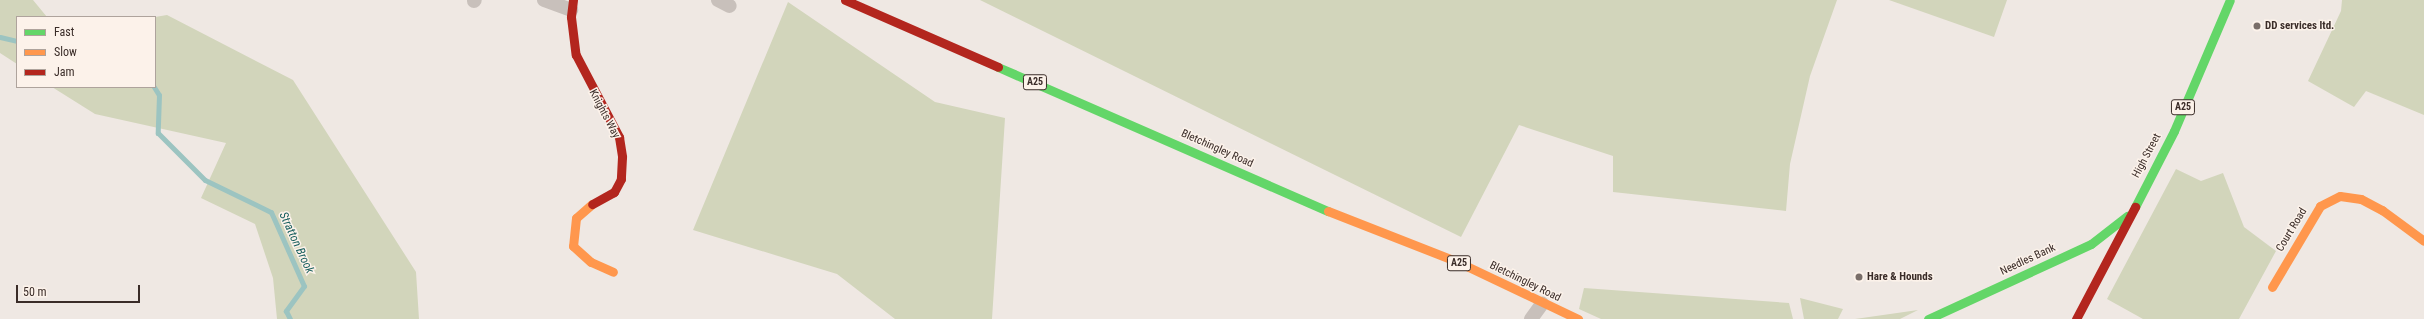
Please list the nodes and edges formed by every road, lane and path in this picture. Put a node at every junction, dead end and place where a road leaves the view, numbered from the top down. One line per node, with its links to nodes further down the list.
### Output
1 (544, 0): 4 (street, Knights Way)
2 (845, 0): 11 (main road, Bletchingley Road / A25)
3 (2230, 0): 5 (main road, High Street / A25)
4 (572, 5): 8 (main road, Knights Way)
5 (2131, 212): 9 (main road, High Street / A25); 14 (main road, Needles Bank)
6 (2424, 241): 10 (main road, Court Road)
7 (2091, 270): 9 (main road)
8 (613, 272)
9 (2096, 281): 15 (main road, High Street / A25)
10 (2272, 287)
11 (1542, 304): 12 (street); 13 (main road, Bletchingley Road / A25)
12 (1531, 319)
13 (1578, 319)
14 (1928, 319)
15 (2076, 319)

